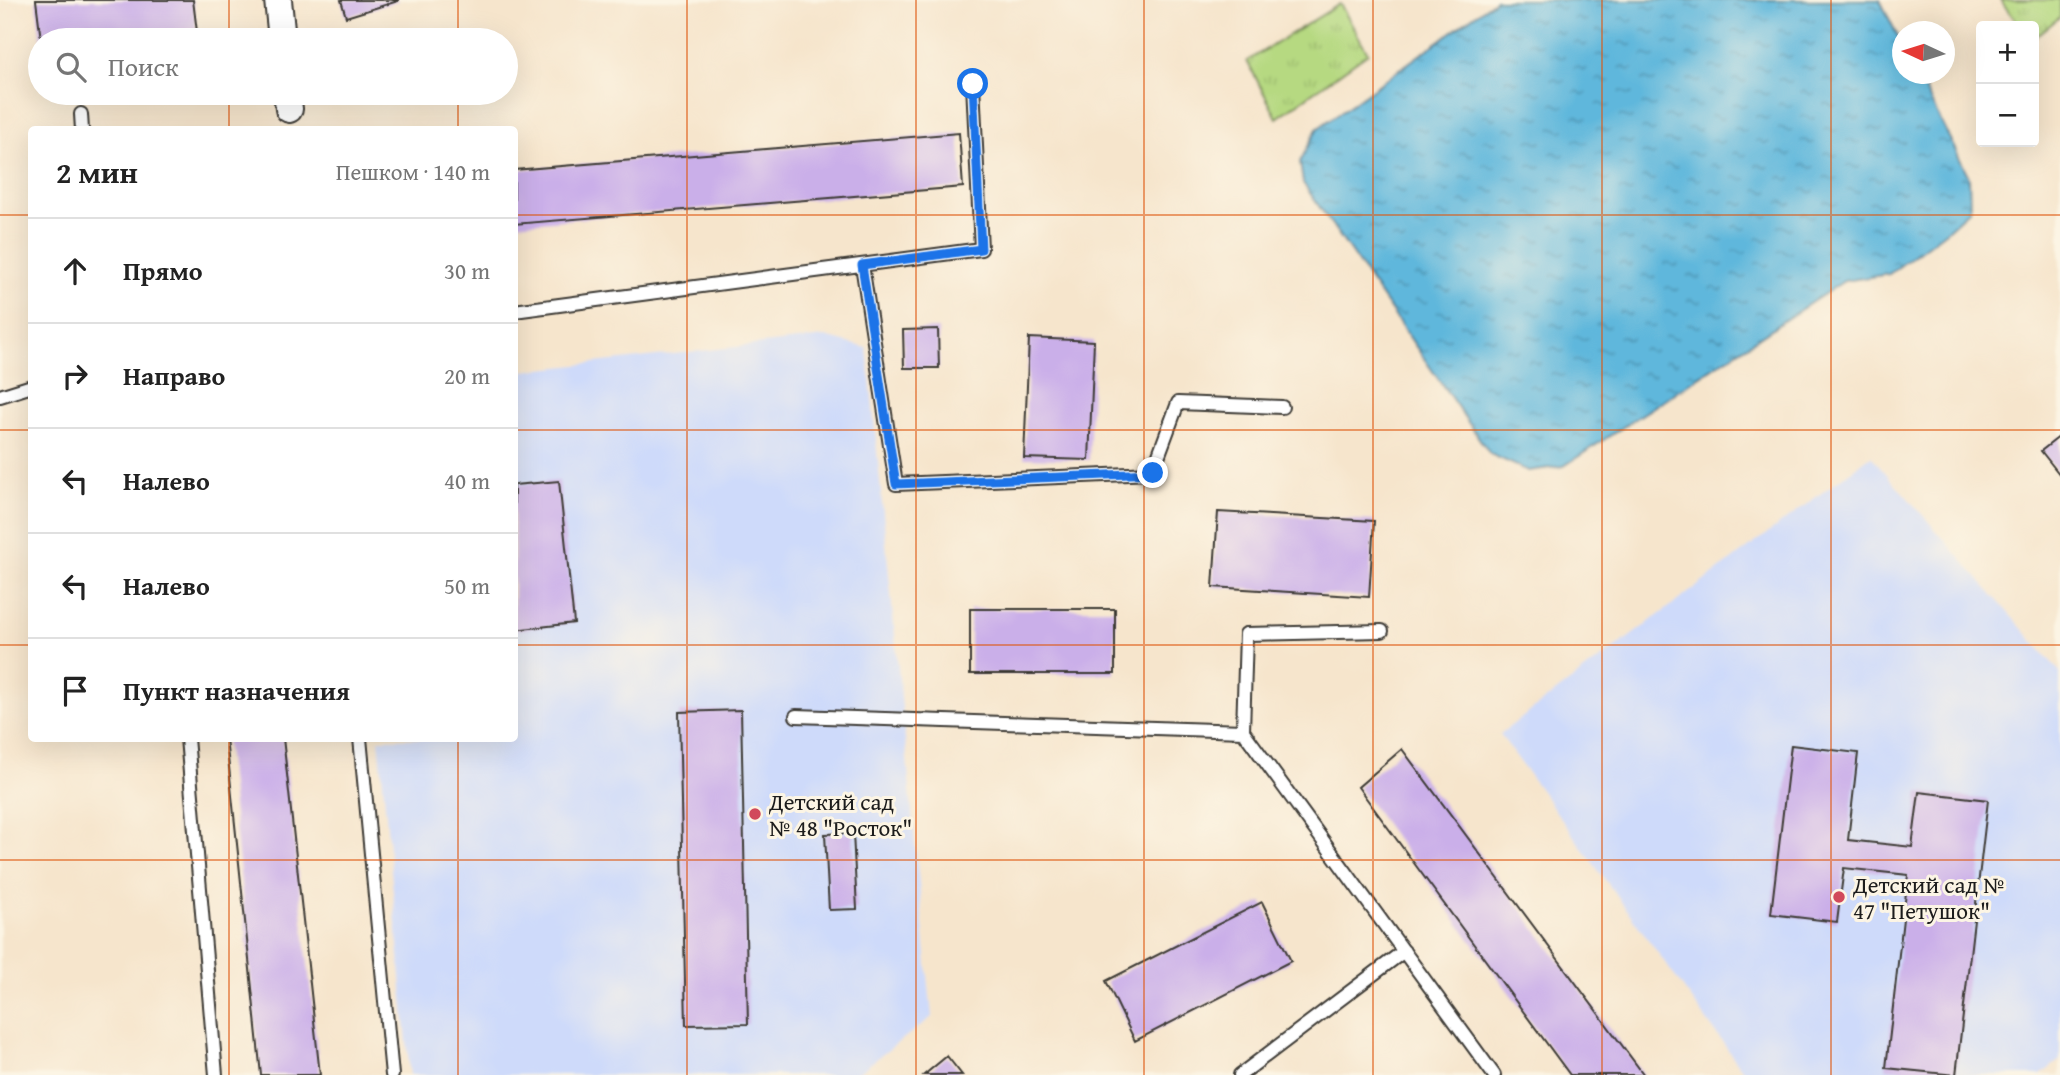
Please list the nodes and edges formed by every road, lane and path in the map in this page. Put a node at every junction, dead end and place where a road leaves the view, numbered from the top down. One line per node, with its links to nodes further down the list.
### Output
1 (278, 0): 2 (street)
2 (281, 28)
3 (973, 84): 6 (lane)
4 (81, 114): 5 (lane)
5 (82, 126)
6 (862, 265): 7 (lane); 10 (lane)
7 (518, 310)
8 (28, 387): 9 (lane)
9 (0, 396)
10 (1283, 407)
11 (1382, 631): 13 (lane)
12 (796, 716): 13 (lane)
13 (1243, 731): 16 (lane)
14 (187, 742): 17 (lane)
15 (360, 742): 18 (lane)
16 (1404, 951): 19 (lane); 20 (lane)
17 (216, 1075)
18 (392, 1075)
19 (1240, 1075)
20 (1494, 1075)

